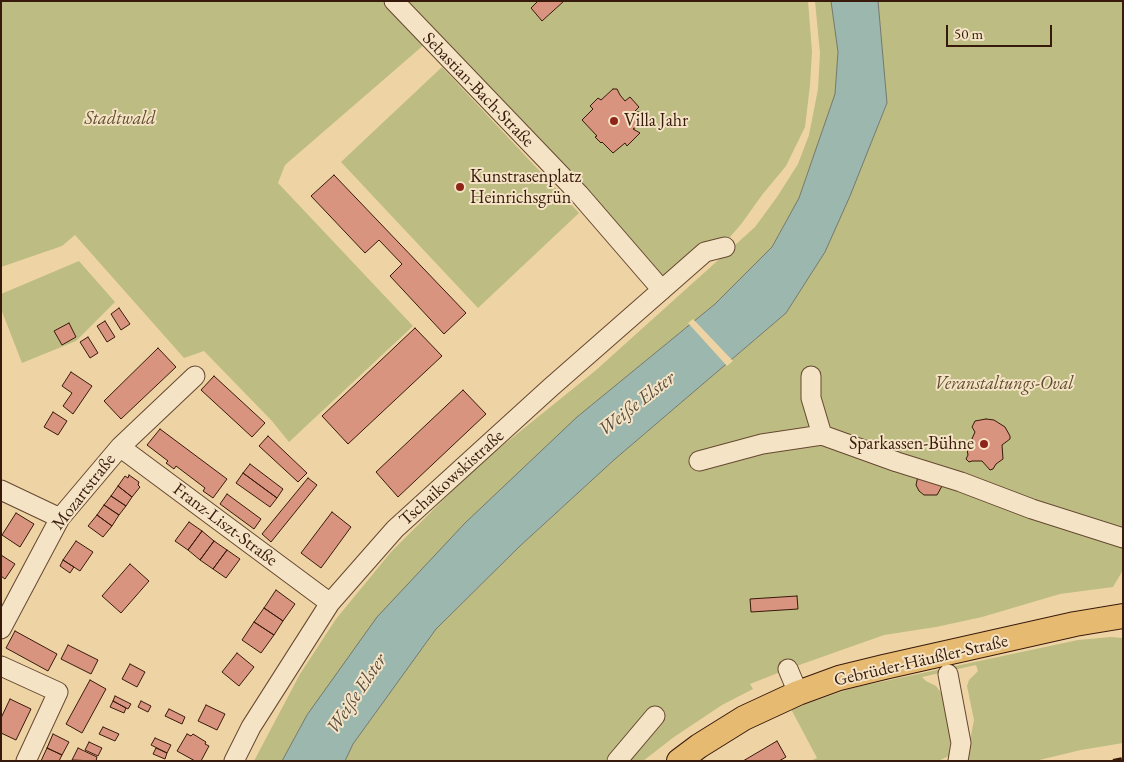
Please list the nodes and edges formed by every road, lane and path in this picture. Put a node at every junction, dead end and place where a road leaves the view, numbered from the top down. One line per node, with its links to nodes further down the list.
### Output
1 (394, 1): 3 (street, Sebastian-Bach-Straße)
2 (725, 247): 3 (street, Tschaikowskistraße)
3 (662, 290): 12 (street, Tschaikowskistraße)
4 (195, 376): 7 (street, Mozartstraße)
5 (811, 376): 6 (street)
6 (822, 436): 8 (street); 11 (street)
7 (120, 447): 10 (street, Mozartstraße); 12 (street, Franz-Liszt-Straße)
8 (699, 461)
9 (1, 490): 10 (street)
10 (60, 518): 14 (street, Mozartstraße)
11 (1123, 538)
12 (330, 602): 22 (street, Tschaikowskistraße)
13 (1116, 621): 18 (main road, Gebrüder-Häußler-Straße)
14 (1, 629)
15 (1, 666): 21 (street)
16 (788, 669): 18 (street)
17 (948, 674): 24 (street)
18 (798, 693): 20 (main road, Gebrüder-Häußler-Straße)
19 (655, 716): 23 (street)
20 (684, 759)
21 (26, 761)
22 (234, 761)
23 (617, 761)
24 (958, 761)

